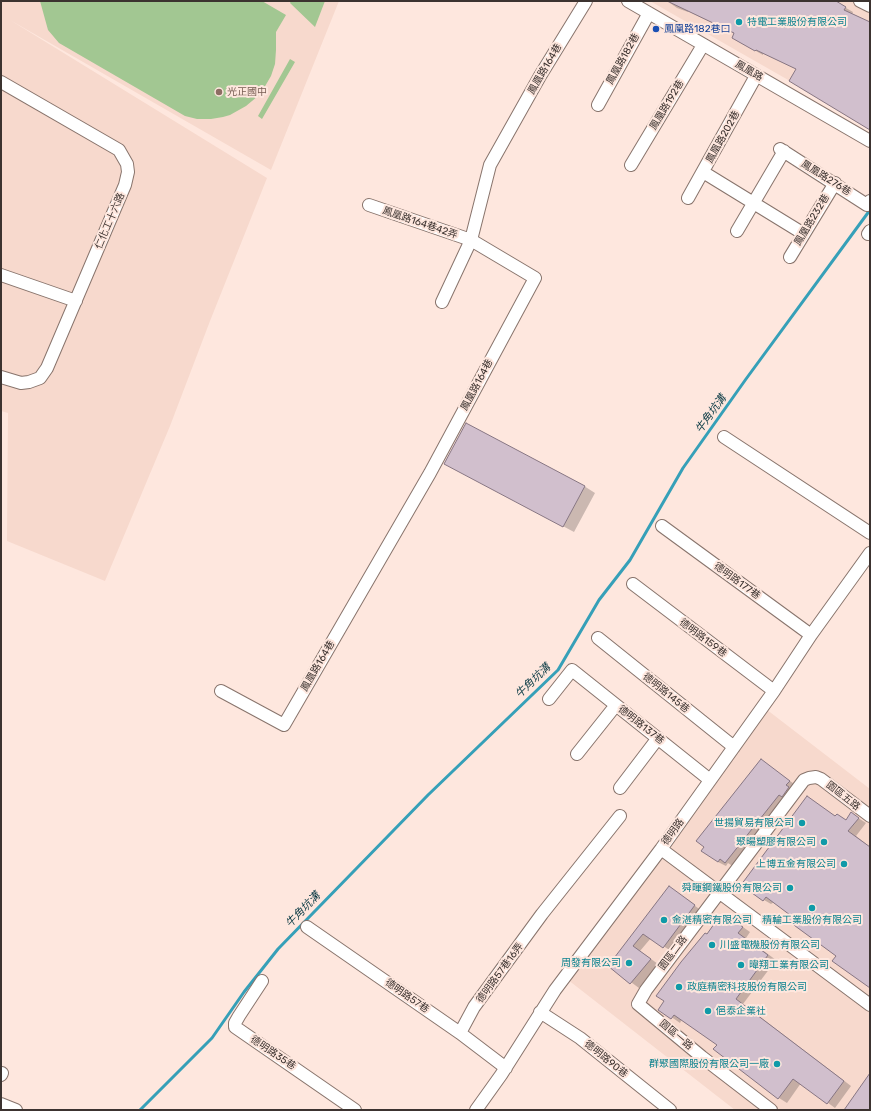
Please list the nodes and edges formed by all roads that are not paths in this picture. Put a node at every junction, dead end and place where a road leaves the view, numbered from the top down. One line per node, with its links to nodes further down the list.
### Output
1 (586, 1): 20 (street, 鳳凰路164巷)
2 (628, 1): 5 (street, 鳳凰路)
3 (860, 1): 4 (street)
4 (870, 6)
5 (649, 13): 6 (street, 鳳凰路); 9 (street, 鳳凰路182巷)
6 (702, 45): 7 (street, 鳳凰路); 11 (street, 鳳凰路192巷)
7 (756, 76): 10 (street, 鳳凰路); 12 (street, 鳳凰路202巷)
8 (1, 82): 23 (street, 仁化工十六路)
9 (598, 105)
10 (870, 141)
11 (630, 165)
12 (703, 172): 14 (street, 鳳凰路202巷); 16 (street)
13 (835, 183): 15 (street, 鳳凰路276巷); 16 (street, 鳳凰路276巷); 19 (street, 鳳凰路232巷)
14 (688, 198)
15 (870, 201)
16 (754, 203): 18 (street); 19 (street)
17 (369, 205): 20 (street, 鳳凰路164巷42弄)
18 (737, 231)
19 (804, 234): 21 (street, 鳳凰路232巷)
20 (470, 240): 24 (street); 33 (street, 鳳凰路164巷)
21 (790, 257)
22 (1, 276): 23 (street)
23 (76, 301): 25 (street, 仁化工十六路)
24 (442, 302)
25 (1, 377)
26 (724, 437): 28 (street)
27 (662, 526): 31 (street, 德明路177巷)
28 (870, 533)
29 (870, 553): 31 (street, 德明路)
30 (633, 584): 34 (street, 德明路159巷)
31 (811, 635): 34 (street, 德明路)
32 (598, 638): 38 (street, 德明路145巷)
33 (221, 691)
34 (774, 692): 38 (street, 德明路)
35 (549, 699): 36 (street, 德明路137巷)
36 (616, 705): 37 (street, 德明路137巷); 39 (street)
37 (658, 738): 41 (street, 德明路137巷); 42 (street)
38 (734, 747): 41 (street, 德明路)
39 (577, 754)
40 (816, 777): 44 (street, 園區五路); 46 (street, 園區二路)
41 (710, 780): 45 (street, 德明路)
42 (620, 788)
43 (620, 816): 52 (street, 德明路57巷16弄)
44 (870, 816)
45 (661, 849): 46 (street); 51 (street, 德明路)
46 (719, 892): 49 (street, 園區二路); 50 (street)
47 (307, 927): 52 (street, 德明路57巷)
48 (262, 981): 56 (street, 德明路35巷)
49 (638, 1004): 59 (street, 園區一路)
50 (870, 1005)
51 (540, 1012): 53 (street, 德明路); 58 (street, 德明路90巷)
52 (460, 1033): 53 (street, 德明路57巷)
53 (506, 1068): 57 (street, 德明路)
54 (1, 1104): 55 (street)
55 (16, 1110)
56 (355, 1110)
57 (476, 1110)
58 (670, 1110)
59 (771, 1110)

